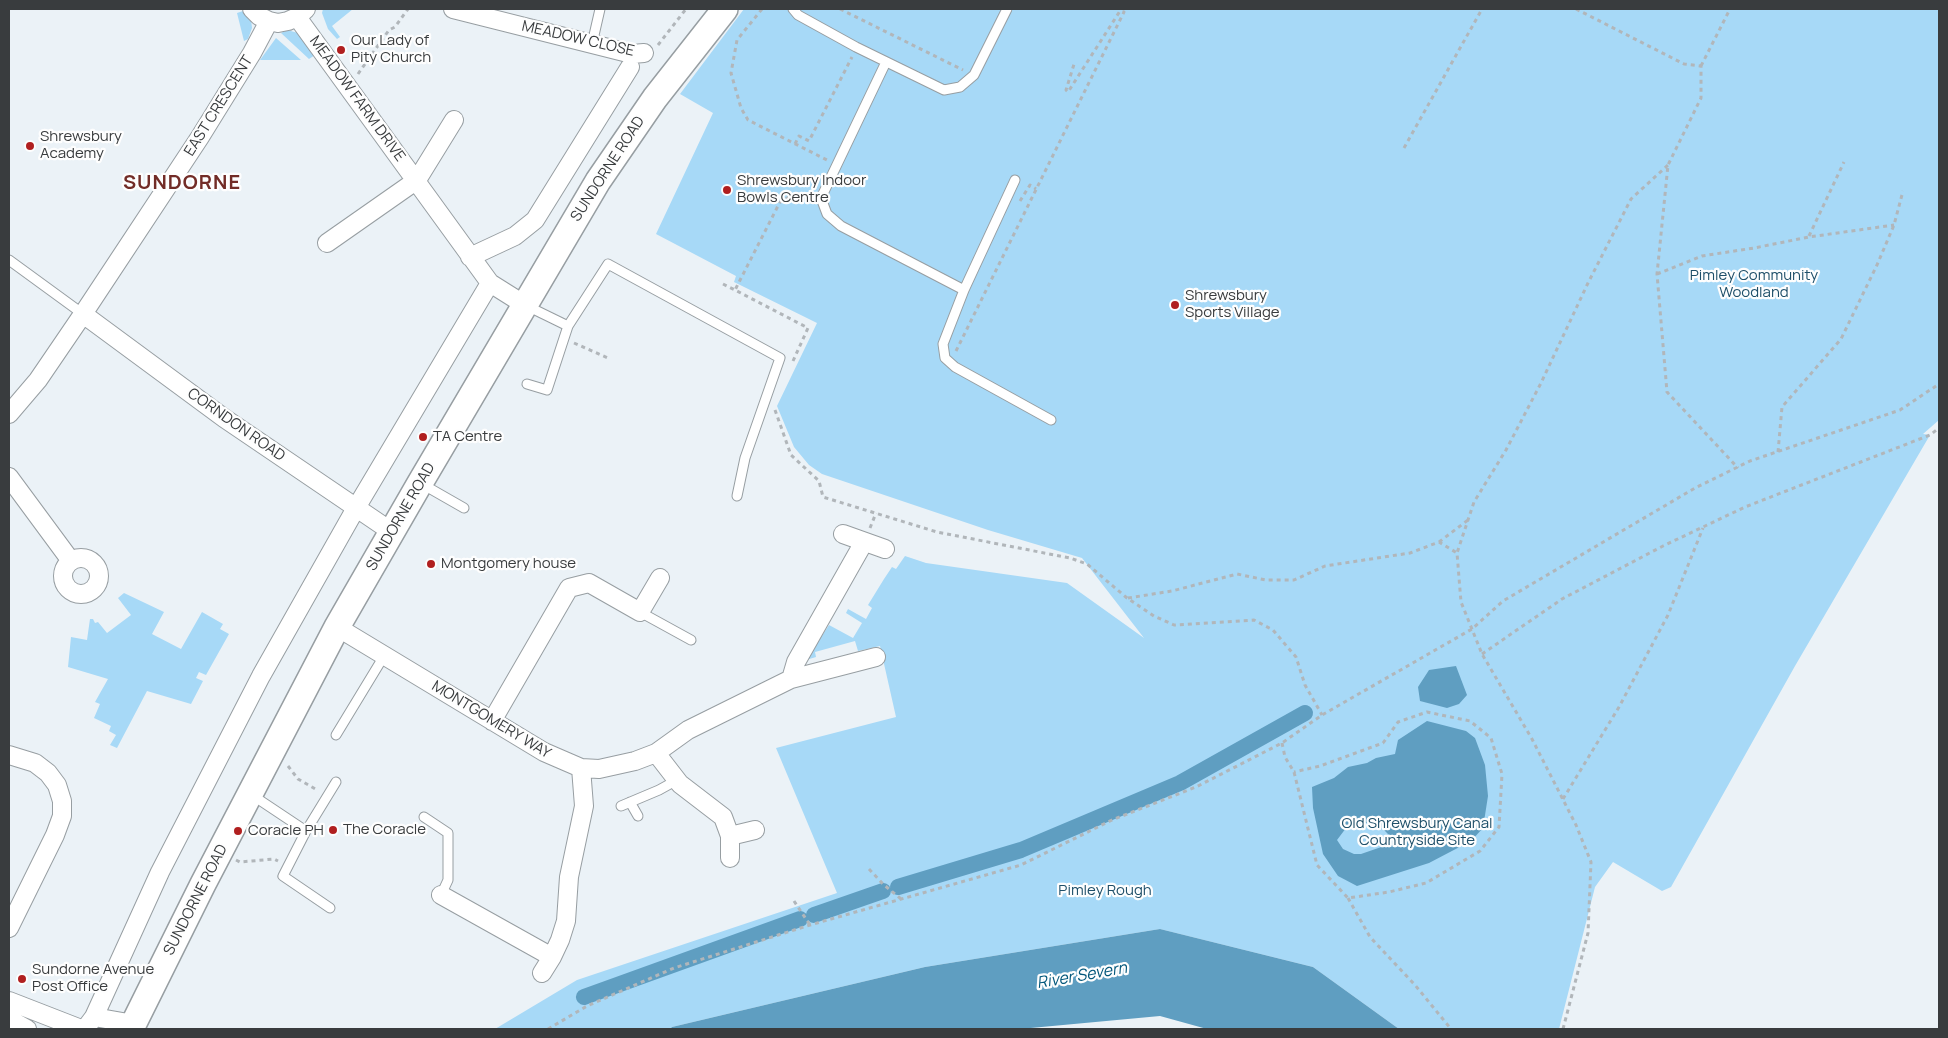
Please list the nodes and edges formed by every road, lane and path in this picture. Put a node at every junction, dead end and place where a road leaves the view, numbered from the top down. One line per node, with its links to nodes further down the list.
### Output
1 (252, 9): 15 (street)
2 (408, 9): 24 (path)
3 (454, 9): 16 (street, MEADOW CLOSE)
4 (600, 9): 16 (lane)
5 (686, 9): 17 (path)
6 (725, 9): 45 (main road, SUNDORNE ROAD)
7 (762, 9): 26 (path)
8 (793, 9): 18 (lane)
9 (840, 9): 23 (path)
10 (1007, 9): 23 (lane)
11 (1482, 9): 27 (path)
12 (1576, 9): 21 (path)
13 (1730, 9): 21 (path)
14 (301, 13): 15 (street, MEADOW FARM DRIVE); 24 (street, MEADOW FARM DRIVE)
15 (269, 21): 46 (street, EAST CRESCENT)
16 (592, 44): 17 (street, MEADOW CLOSE)
17 (644, 53)
18 (868, 53): 20 (lane); 26 (path)
19 (1075, 61): 51 (path)
20 (886, 62): 23 (lane); 29 (lane)
21 (1701, 66): 30 (path)
22 (630, 67): 38 (street)
23 (974, 75)
24 (346, 84): 31 (street, MEADOW FARM DRIVE)
25 (454, 120): 31 (street)
26 (795, 144): 29 (path)
27 (1404, 148)
28 (1844, 162): 36 (path)
29 (837, 165): 34 (lane)
30 (1668, 165): 40 (path); 65 (path)
31 (417, 180): 37 (street); 38 (street, MEADOW FARM DRIVE)
32 (1015, 180): 44 (lane)
33 (1903, 192): 35 (path)
34 (821, 198): 43 (path); 44 (lane)
35 (1894, 224): 36 (path); 58 (path)
36 (1809, 236): 40 (path)
37 (327, 244)
38 (470, 256): 41 (street, MEADOW FARM DRIVE)
39 (9, 260): 46 (lane)
40 (1657, 274): 59 (path)
41 (490, 283): 45 (street, MEADOW FARM DRIVE); 63 (street, SUNDORNE ROAD)
42 (723, 284): 43 (path)
43 (735, 290): 50 (path)
44 (964, 290): 51 (lane)
45 (525, 305): 47 (lane); 61 (main road, SUNDORNE ROAD)
46 (83, 314): 55 (street, EAST CRESCENT); 63 (street, CORNDON ROAD)
47 (568, 326): 52 (lane); 62 (lane)
48 (572, 343): 49 (path)
49 (608, 358)
50 (792, 362)
51 (950, 363): 56 (lane)
52 (527, 384)
53 (1939, 384): 58 (path)
54 (773, 405): 75 (path)
55 (9, 414)
56 (1050, 420)
57 (1939, 428): 66 (path)
58 (1778, 452): 59 (path)
59 (1738, 468): 78 (path)
60 (9, 477): 73 (street)
61 (420, 483): 64 (lane); 67 (main road, SUNDORNE ROAD)
62 (737, 496)
63 (356, 508): 67 (street, CORNDON ROAD); 120 (street, SUNDORNE ROAD)
64 (464, 508)
65 (1469, 519): 70 (path); 72 (path)
66 (1703, 528): 80 (path); 97 (path)
67 (392, 532): 77 (main road, SUNDORNE ROAD)
68 (843, 534): 69 (street)
69 (864, 542): 71 (street); 83 (street)
70 (1439, 542): 72 (path); 75 (path)
71 (885, 549)
72 (1458, 553): 78 (path)
73 (70, 561)
74 (660, 578): 76 (street)
75 (1127, 598): 84 (path)
76 (640, 612): 79 (lane); 85 (street)
77 (337, 627): 81 (street, MONTGOMERY WAY); 89 (main road, SUNDORNE ROAD)
78 (1472, 629): 80 (path); 84 (path)
79 (690, 640)
80 (1482, 654): 97 (path)
81 (384, 656): 85 (street, MONTGOMERY WAY); 86 (lane)
82 (876, 657): 83 (street, MONTGOMERY WAY)
83 (791, 679): 88 (street, MONTGOMERY WAY)
84 (1322, 715): 87 (path)
85 (492, 721): 91 (street, MONTGOMERY WAY)
86 (336, 735)
87 (1282, 742): 92 (path); 111 (path)
88 (656, 753): 91 (street, MONTGOMERY WAY); 93 (street)
89 (271, 754): 95 (main road, SUNDORNE ROAD); 96 (path)
90 (9, 755): 115 (street)
91 (581, 768): 116 (street)
92 (1294, 772): 110 (path); 110 (path)
93 (677, 780): 98 (lane); 104 (street)
94 (336, 782): 96 (lane)
95 (250, 793): 103 (lane); 105 (main road, SUNDORNE ROAD)
96 (328, 795): 103 (lane)
97 (1563, 799): 126 (path)
98 (630, 802): 99 (lane); 100 (lane)
99 (621, 806)
100 (638, 816)
101 (424, 817): 109 (lane)
102 (755, 830): 104 (street)
103 (306, 831): 107 (lane)
104 (730, 836): 106 (street)
105 (220, 851): 107 (path); 121 (main road, SUNDORNE ROAD)
106 (730, 858)
107 (287, 868): 113 (lane)
108 (869, 869): 111 (path)
109 (440, 895): 116 (street)
110 (1348, 898): 125 (path)
111 (901, 899): 114 (path)
112 (794, 901): 114 (path)
113 (330, 908)
114 (810, 925): 124 (path)
115 (9, 928)
116 (552, 957): 117 (street)
117 (542, 973)
118 (9, 1001): 123 (street)
119 (9, 1019): 122 (street)
120 (89, 1023): 121 (street, SUNDORNE ROAD)
121 (133, 1026)
122 (27, 1029)
123 (81, 1029)
124 (548, 1029)
125 (1451, 1029)
126 (1563, 1029)

